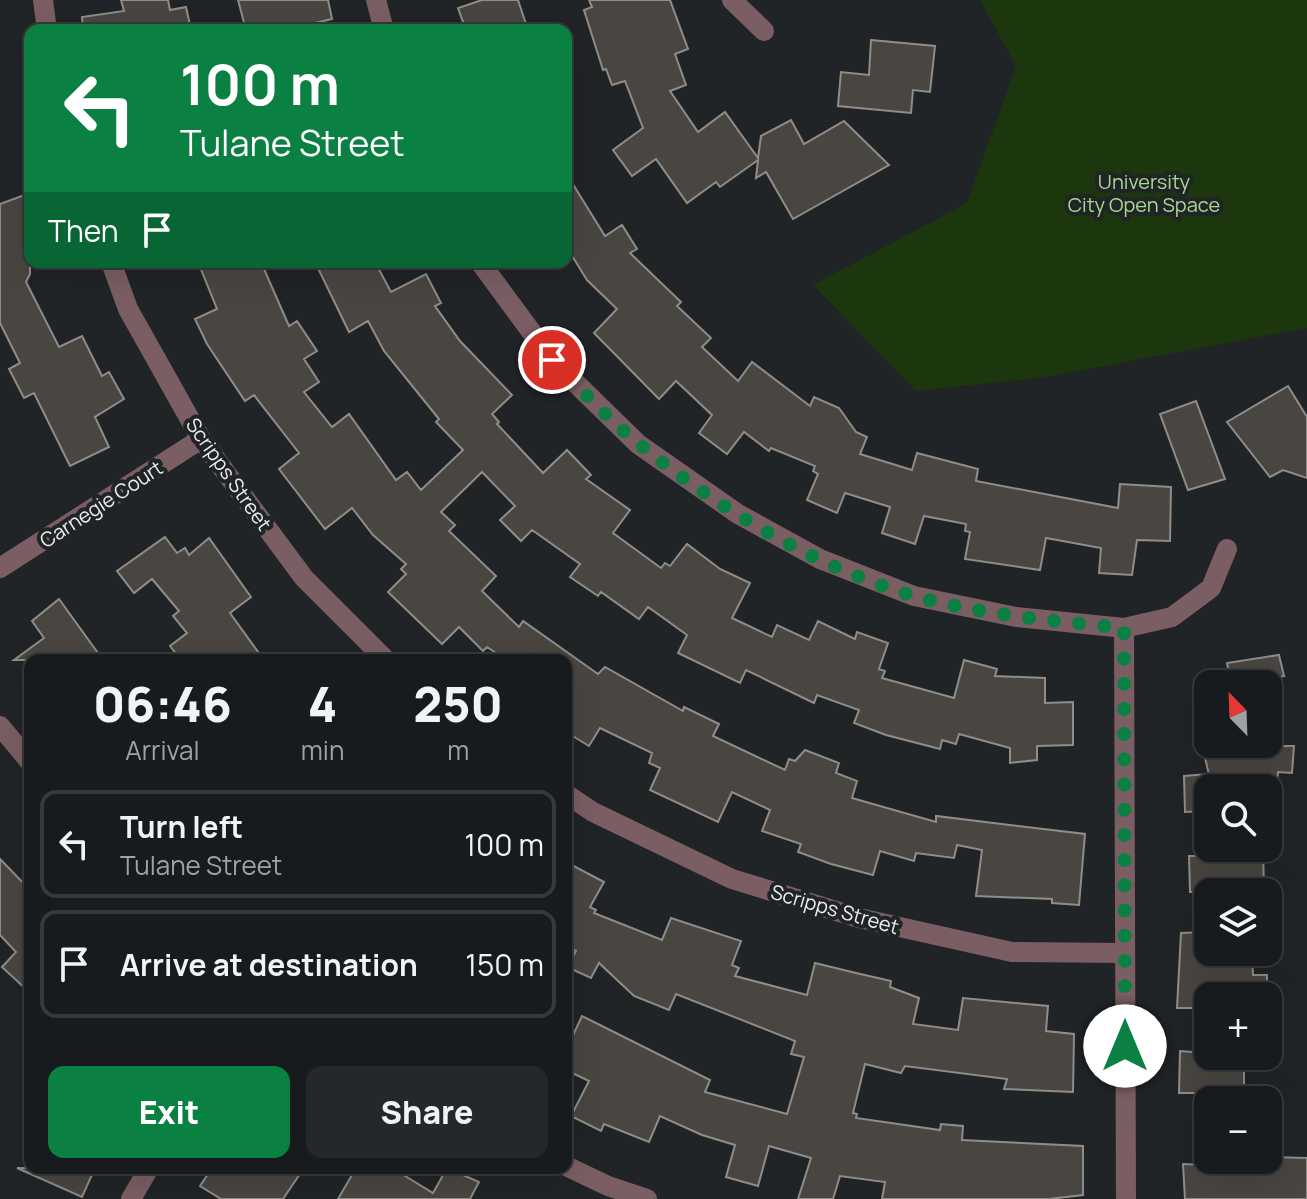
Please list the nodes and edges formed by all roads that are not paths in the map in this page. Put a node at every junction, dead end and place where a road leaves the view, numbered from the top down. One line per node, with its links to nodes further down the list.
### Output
1 (43, 0): 4 (street)
2 (376, 0): 5 (street)
3 (732, 0): 6 (street)
4 (46, 24)
5 (382, 24)
6 (764, 31)
7 (113, 268): 9 (street, Scripps Street)
8 (484, 268): 12 (street)
9 (201, 439): 11 (street, Carnegie Court); 13 (street, Scripps Street)
10 (1227, 549): 12 (street)
11 (0, 568)
12 (1124, 628): 17 (street)
13 (380, 654)
14 (0, 726): 15 (street)
15 (24, 755)
16 (572, 798): 17 (street, Scripps Street)
17 (1124, 953): 22 (street)
18 (572, 1169): 21 (street)
19 (146, 1174): 20 (street)
20 (131, 1199)
21 (647, 1199)
22 (1126, 1199)

